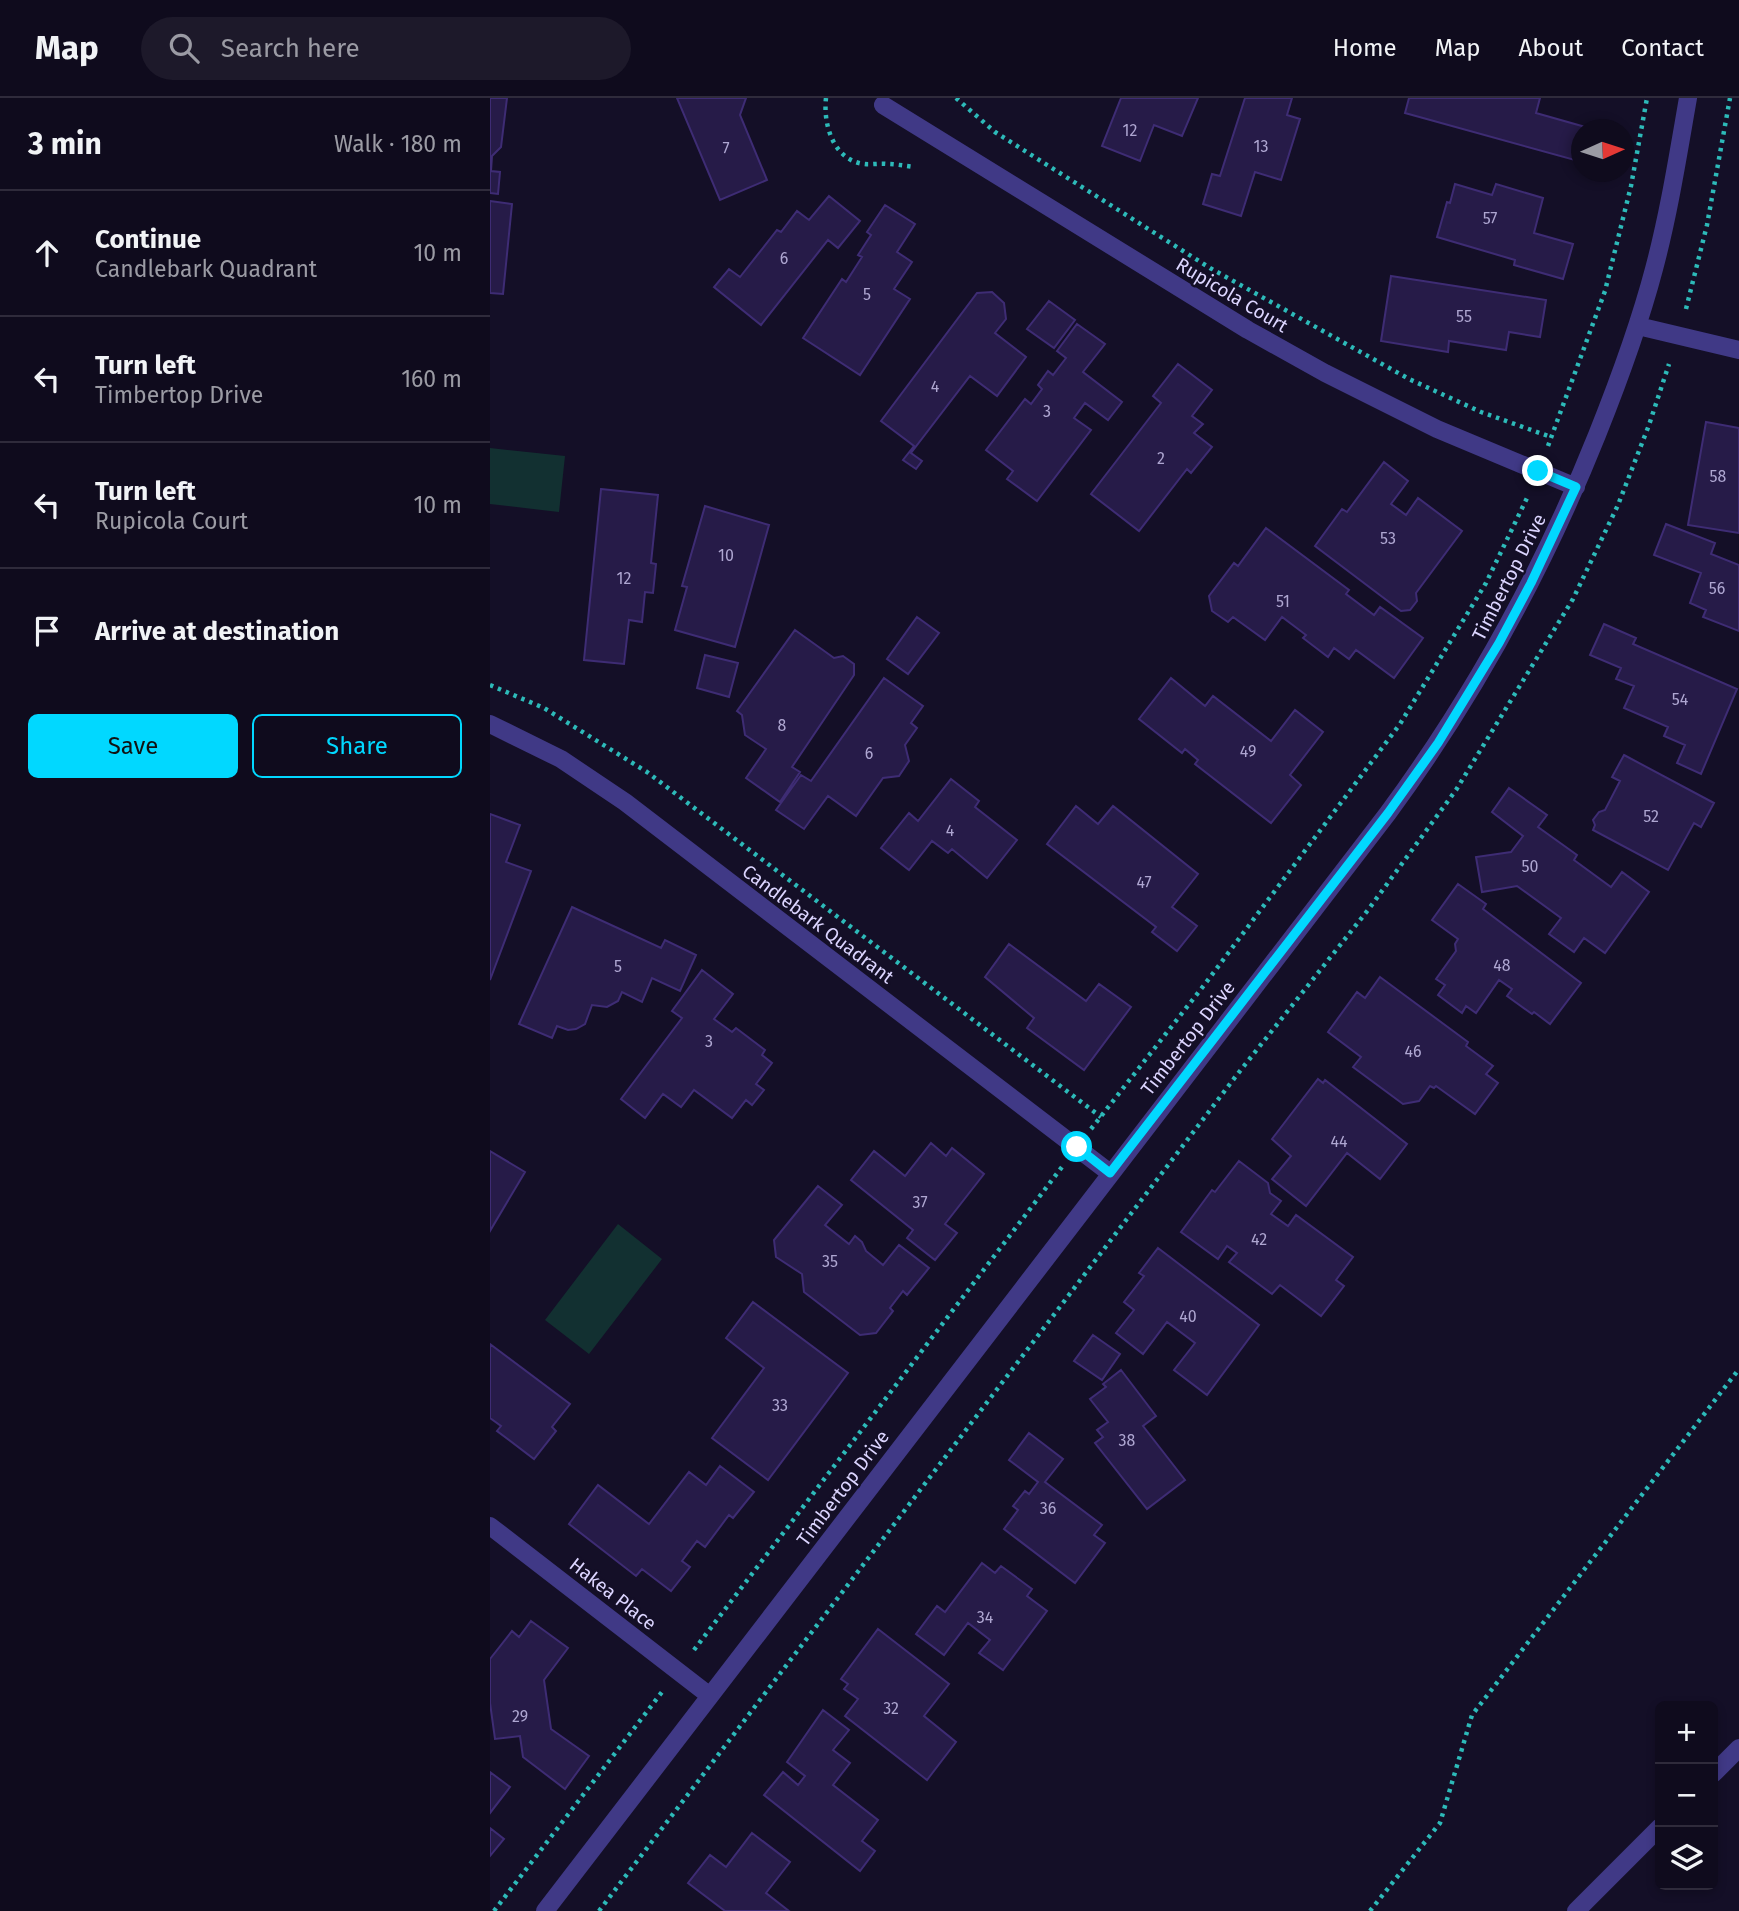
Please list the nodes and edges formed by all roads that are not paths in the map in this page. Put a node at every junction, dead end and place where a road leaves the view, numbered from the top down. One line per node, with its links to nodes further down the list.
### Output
1 (1688, 98): 3 (street, Timbertop Drive)
2 (883, 105): 5 (street, Rupicola Court)
3 (1638, 326): 4 (street); 5 (street, Timbertop Drive)
4 (1739, 349)
5 (1576, 487): 7 (street, Timbertop Drive)
6 (490, 724): 7 (street, Candlebark Quadrant)
7 (1110, 1173): 9 (street, Timbertop Drive)
8 (490, 1526): 9 (street, Hakea Place)
9 (710, 1696): 13 (street, Timbertop Drive)
10 (1739, 1748): 11 (street)
11 (1718, 1769)
12 (1655, 1832): 14 (street)
13 (545, 1911)
14 (1576, 1911)

